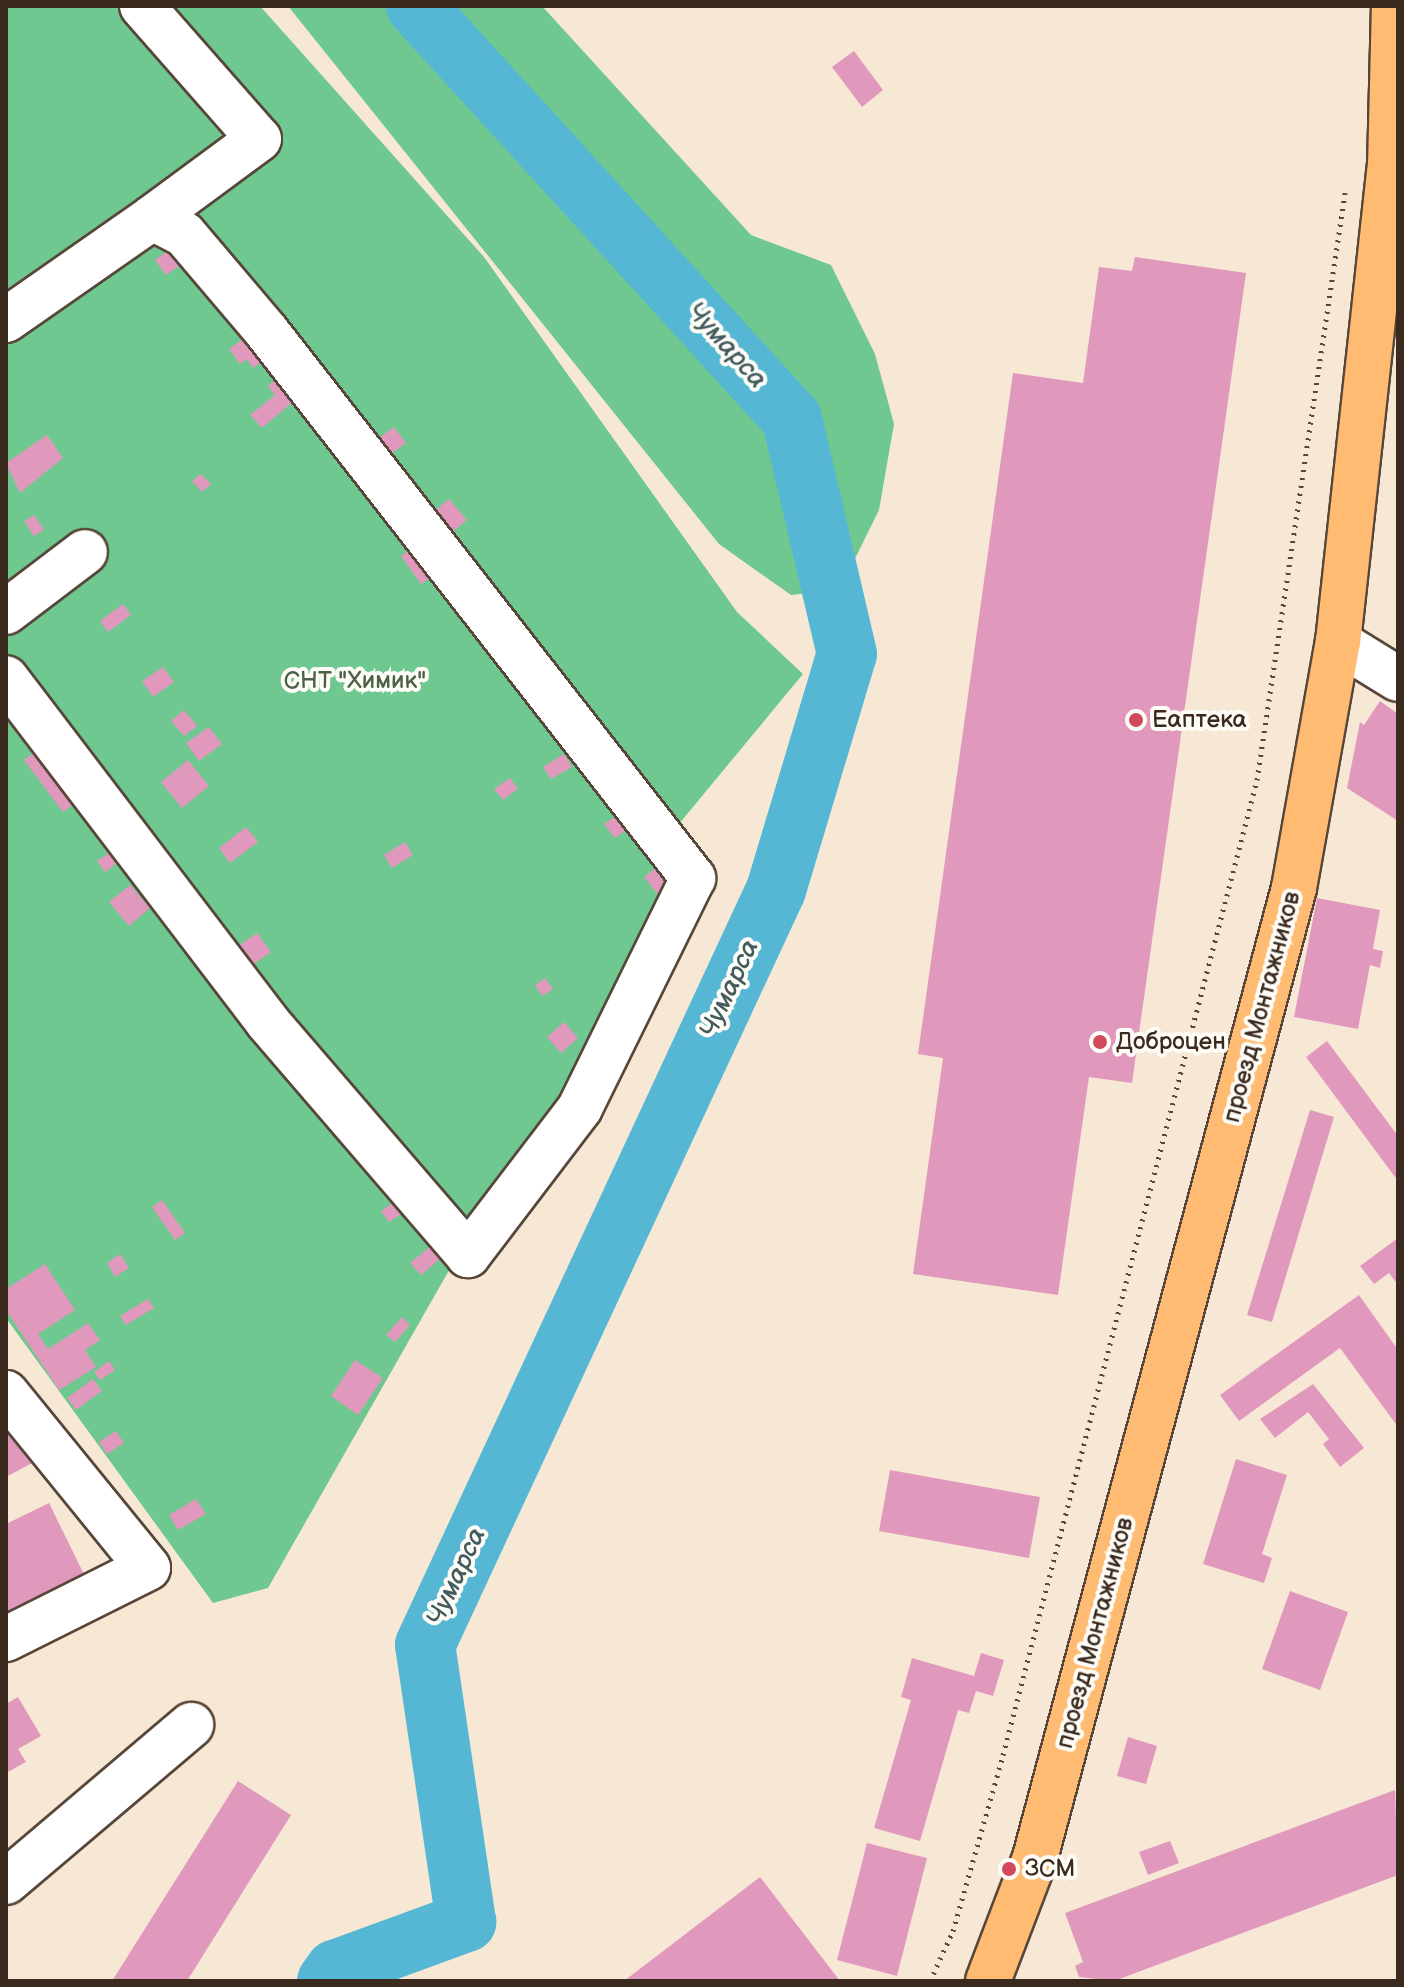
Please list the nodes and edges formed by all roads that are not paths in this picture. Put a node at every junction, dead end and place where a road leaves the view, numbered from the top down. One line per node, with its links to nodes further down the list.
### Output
1 (142, 6): 4 (street)
2 (1394, 6): 3 (main road, проезд Монтажников)
3 (1394, 167): 8 (main road, проезд Монтажников)
4 (152, 218): 5 (street); 9 (street)
5 (6, 320)
6 (85, 552): 7 (street)
7 (6, 612)
8 (1338, 642): 10 (street); 15 (main road, проезд Монтажников)
9 (6, 678)
10 (1398, 679)
11 (6, 1393): 12 (street)
12 (6, 1639)
13 (191, 1725): 14 (street)
14 (6, 1882)
15 (988, 1981)

